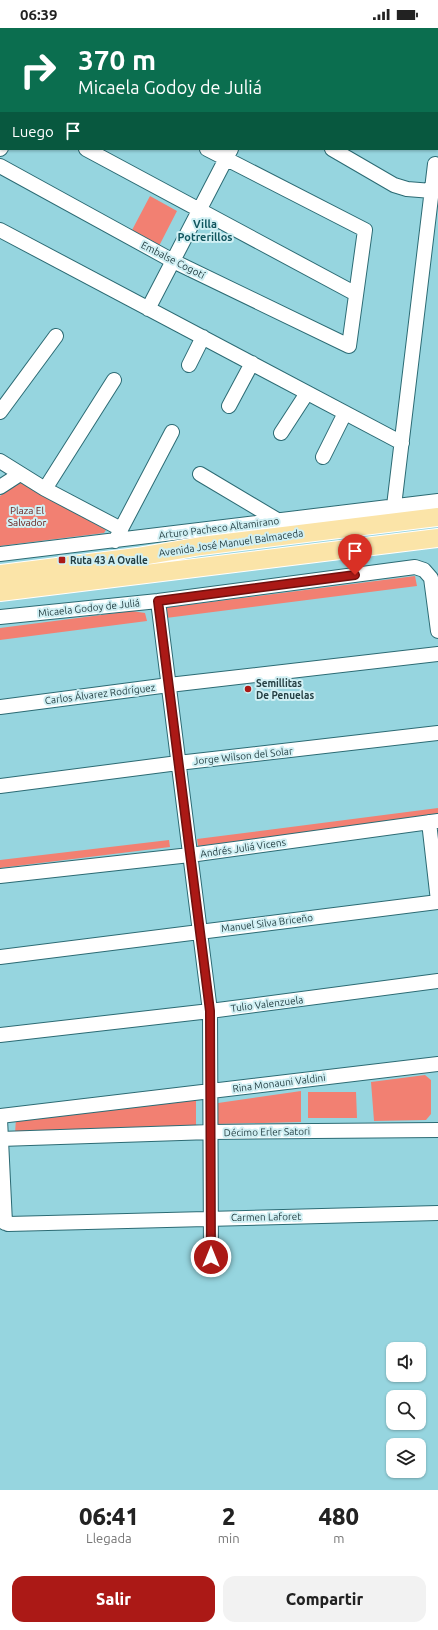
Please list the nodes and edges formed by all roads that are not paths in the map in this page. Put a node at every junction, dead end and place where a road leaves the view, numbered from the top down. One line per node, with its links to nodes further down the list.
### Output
1 (88, 150): 8 (street)
2 (211, 150): 4 (street)
3 (334, 150): 7 (street)
4 (228, 154): 8 (street); 11 (street)
5 (434, 164): 7 (street)
6 (0, 166): 10 (street, Embalse Cogotí)
7 (432, 191): 24 (street)
8 (199, 211): 10 (street); 11 (street)
9 (0, 230): 12 (street)
10 (173, 261): 11 (street, Embalse Cogotí); 12 (street)
11 (356, 294)
12 (148, 309): 14 (street)
13 (56, 336): 20 (street)
14 (203, 337): 15 (street); 16 (street)
15 (252, 363): 18 (street); 19 (street)
16 (189, 364)
17 (114, 380): 30 (street)
18 (307, 393): 21 (street); 23 (street)
19 (229, 406)
20 (0, 412)
21 (345, 413): 24 (street); 25 (street)
22 (172, 432): 35 (street)
23 (280, 433)
24 (402, 443): 32 (street)
25 (323, 458)
26 (0, 462): 27 (street)
27 (20, 474): 29 (street); 30 (street)
28 (200, 474): 34 (street)
29 (0, 487)
30 (45, 489): 35 (street)
31 (438, 501): 32 (street, Arturo Pacheco Altamirano)
32 (394, 506): 34 (street, Arturo Pacheco Altamirano)
33 (438, 517): 38 (main road, Avenida José Manuel Balmaceda)
34 (279, 521): 35 (street, Arturo Pacheco Altamirano)
35 (118, 535): 37 (street, Arturo Pacheco Altamirano)
36 (438, 538): 39 (main road, Avenida José Manuel Balmaceda)
37 (0, 554)
38 (0, 574)
39 (0, 592)
40 (158, 601): 41 (street, Micaela Godoy de Juliá); 42 (street, Micaela Godoy de Juliá); 44 (street)
41 (0, 617)
42 (438, 631)
43 (438, 654): 44 (street, Carlos Álvarez Rodríguez)
44 (168, 685): 45 (street, Carlos Álvarez Rodríguez); 47 (street)
45 (0, 707)
46 (438, 733): 47 (street, Jorge Wilson del Solar)
47 (178, 763): 48 (street, Jorge Wilson del Solar); 50 (street)
48 (0, 786)
49 (434, 821): 50 (street, Andrés Juliá Vicens); 52 (street)
50 (190, 855): 51 (street, Andrés Juliá Vicens); 53 (street)
51 (0, 876)
52 (438, 901): 53 (street, Manuel Silva Briceño)
53 (200, 932): 54 (street, Manuel Silva Briceño); 56 (street)
54 (0, 957)
55 (438, 981): 56 (street, Tulio Valenzuela)
56 (210, 1011): 57 (street, Tulio Valenzuela); 59 (street)
57 (0, 1035)
58 (438, 1064): 59 (street, Rina Monauni Valdini)
59 (210, 1091): 60 (street, Rina Monauni Valdini); 63 (street)
60 (0, 1116)
61 (0, 1120): 64 (street)
62 (438, 1130): 63 (street, Décimo Erler Satori)
63 (211, 1132): 64 (street, Décimo Erler Satori); 66 (street)
64 (1, 1139): 67 (street)
65 (438, 1213): 66 (street, Carmen Laforet)
66 (211, 1218): 67 (street, Carmen Laforet); 68 (street)
67 (3, 1223)
68 (211, 1257)

